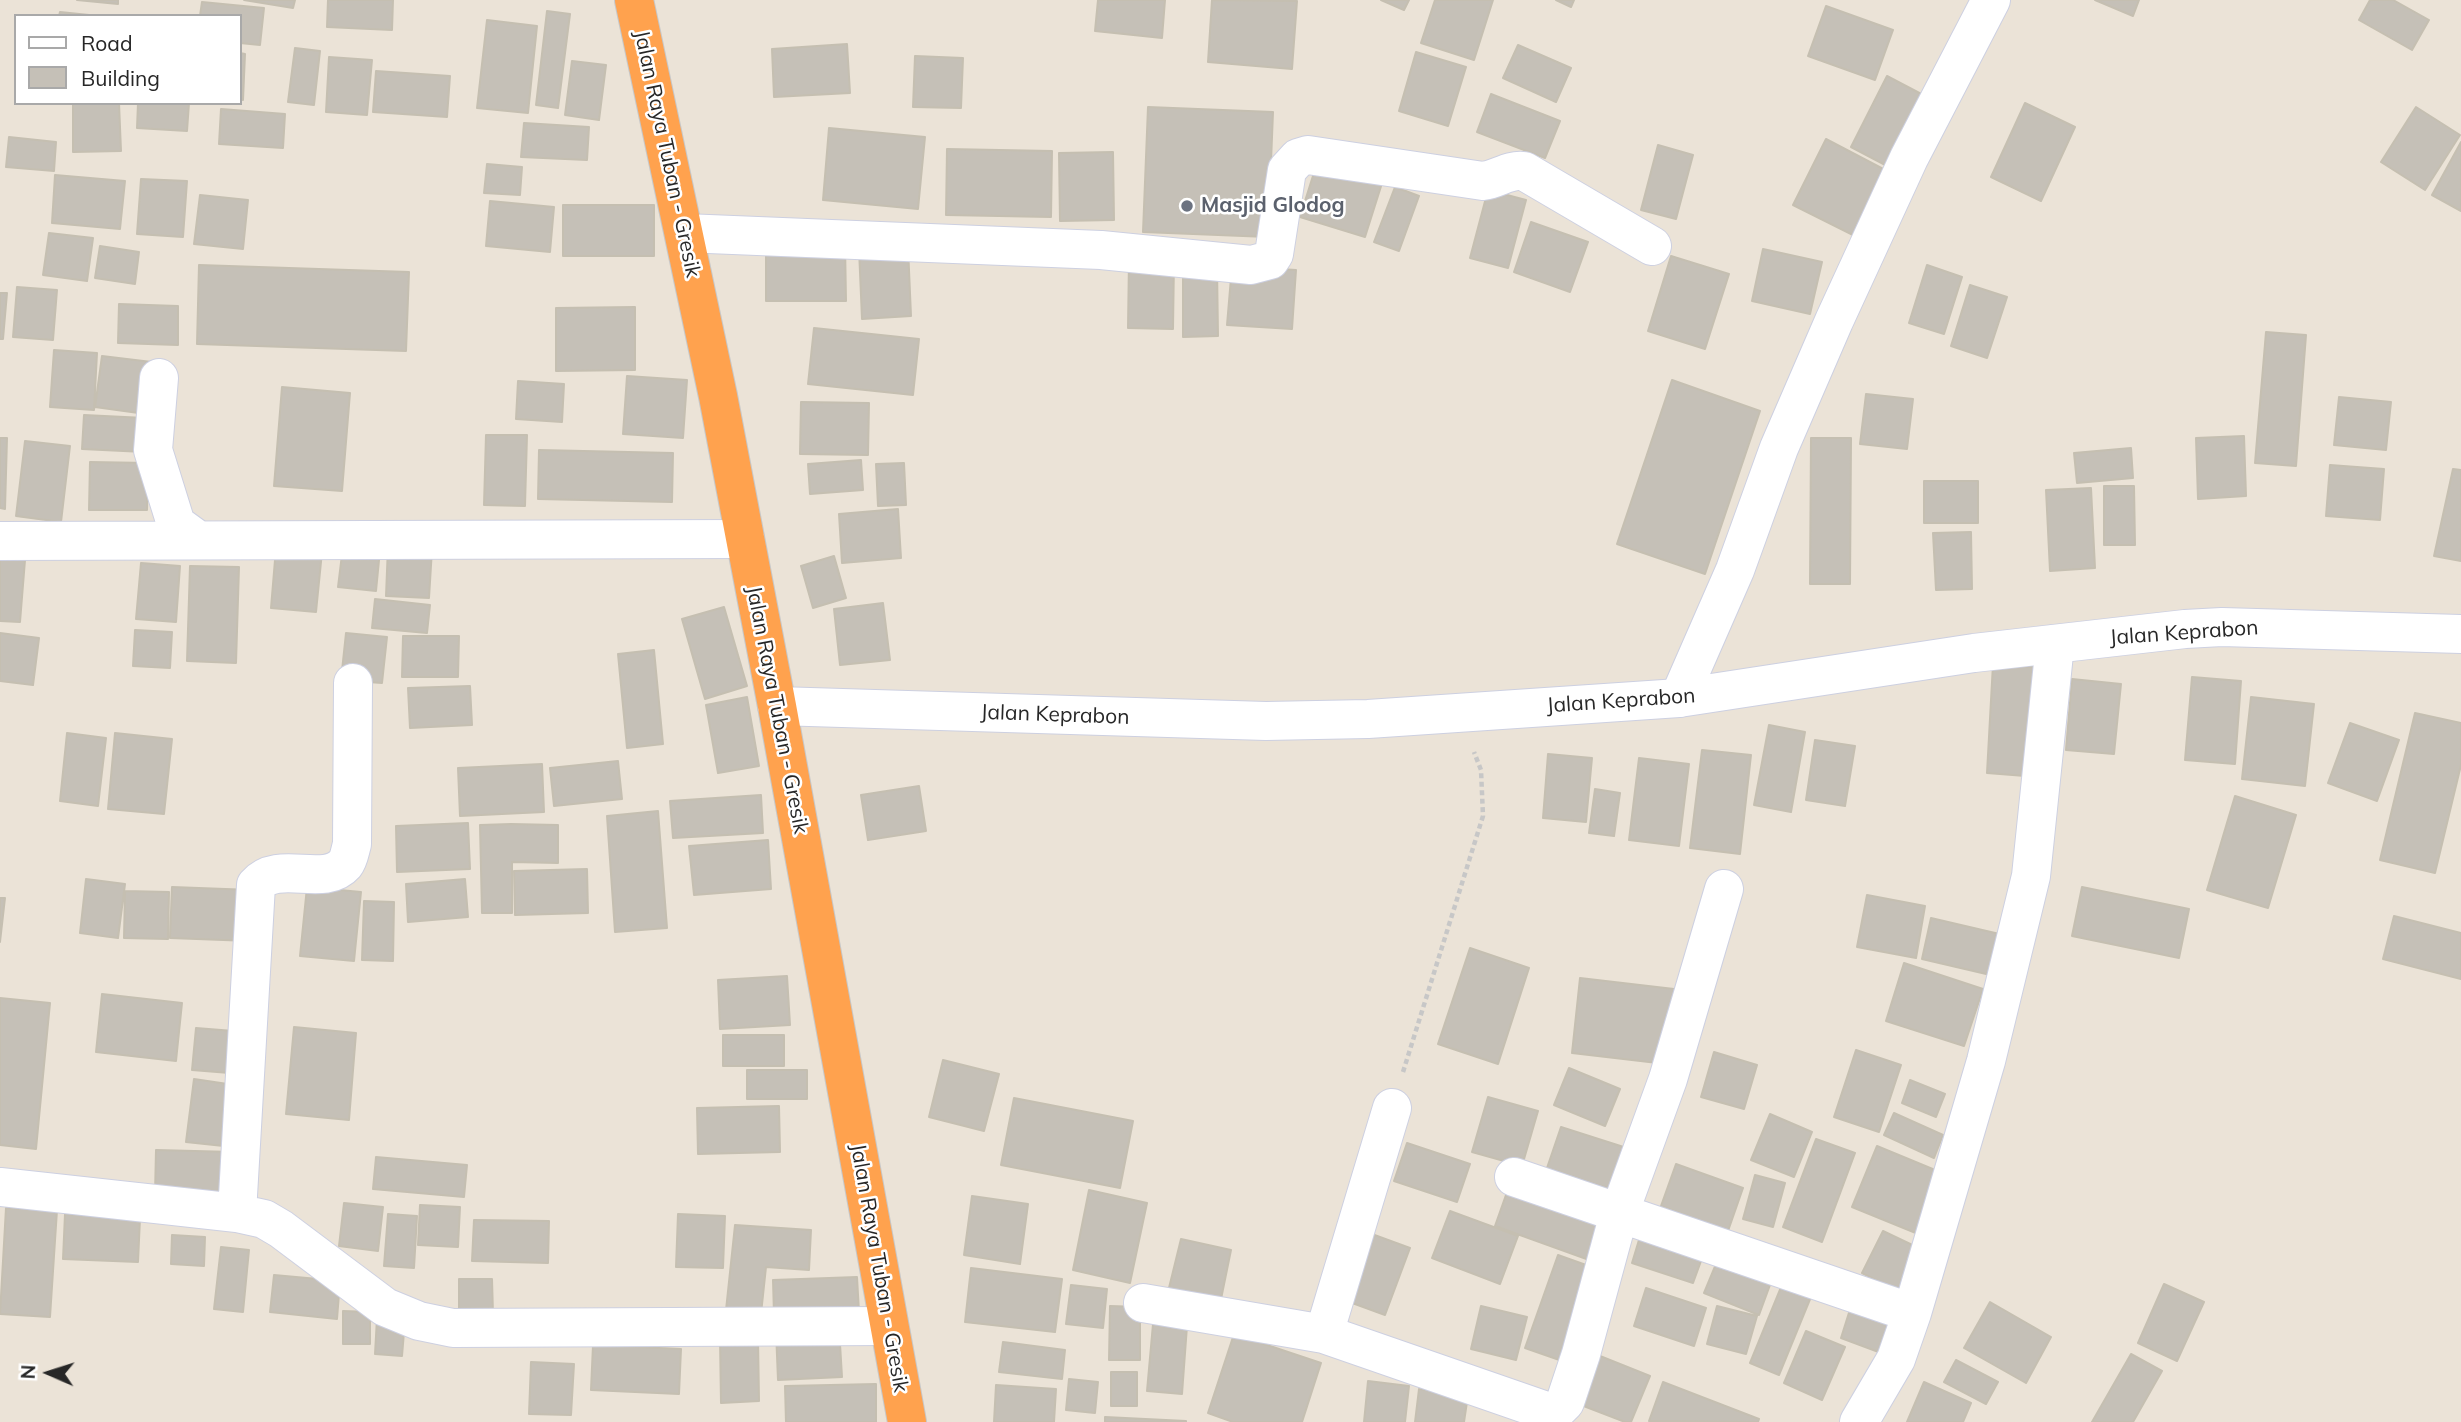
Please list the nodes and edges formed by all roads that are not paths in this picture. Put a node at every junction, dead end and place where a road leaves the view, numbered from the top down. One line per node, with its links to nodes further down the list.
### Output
1 (634, 0): 3 (highway, Jalan Raya Tuban - Gresik)
2 (1991, 0): 12 (street)
3 (684, 233): 4 (street); 6 (highway, Jalan Raya Tuban - Gresik)
4 (1652, 246)
5 (159, 378): 7 (street)
6 (745, 539): 7 (street); 13 (highway, Jalan Raya Tuban - Gresik)
7 (198, 540): 8 (street)
8 (0, 541)
9 (2461, 634): 10 (street, Jalan Keprabon)
10 (2055, 644): 12 (street, Jalan Keprabon); 21 (street)
11 (353, 683): 18 (street)
12 (1679, 698): 13 (street, Jalan Keprabon)
13 (777, 706): 22 (highway, Jalan Raya Tuban - Gresik)
14 (1724, 888): 19 (street)
15 (1392, 1108): 23 (street)
16 (1514, 1177): 19 (street)
17 (0, 1186): 18 (street)
18 (237, 1213): 22 (street)
19 (1619, 1214): 21 (street); 23 (street)
20 (1143, 1303): 23 (street)
21 (1912, 1313): 25 (street)
22 (889, 1326): 24 (highway, Jalan Raya Tuban - Gresik)
23 (1324, 1334)
24 (907, 1422)
25 (1859, 1422)

